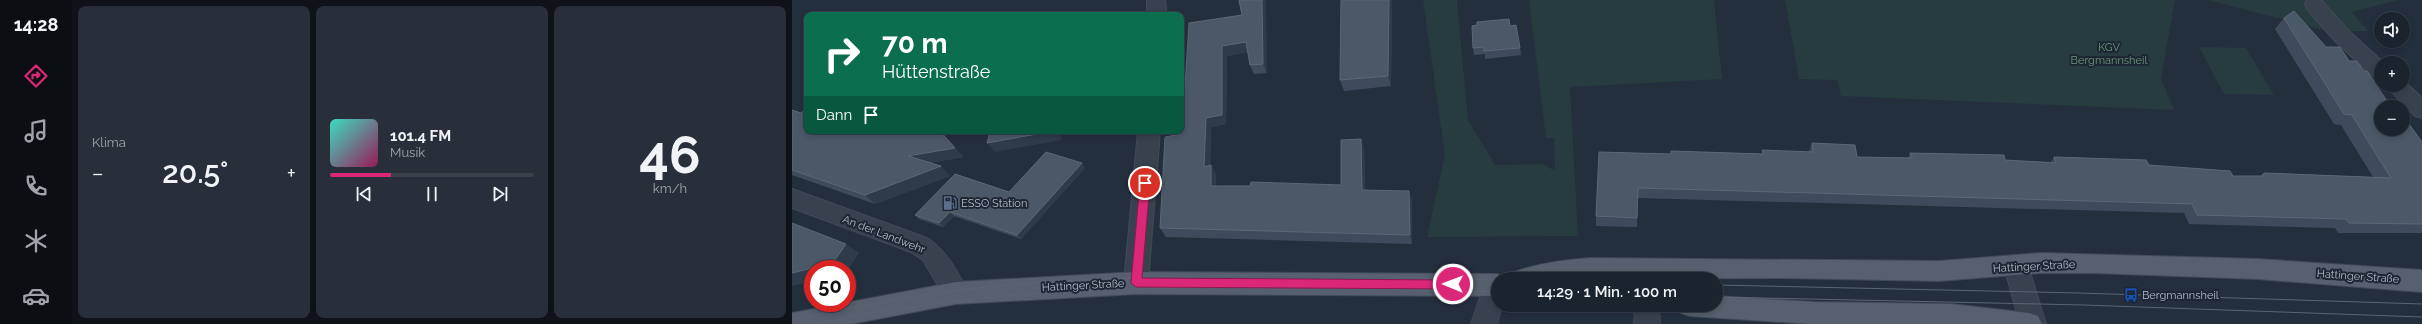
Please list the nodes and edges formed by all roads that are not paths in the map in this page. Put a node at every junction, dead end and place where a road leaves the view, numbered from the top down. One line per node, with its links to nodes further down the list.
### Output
1 (1156, 0): 3 (street)
2 (2314, 4): 4 (street)
3 (1157, 12)
4 (2374, 66)
5 (2403, 92): 6 (street)
6 (2422, 110)
7 (1149, 134): 14 (street)
8 (792, 198): 16 (street, An der Landwehr)
9 (2016, 266): 12 (main road, Hattinger Straße); 13 (main road, Hattinger Straße); 24 (street)
10 (1554, 272): 11 (main road, Hattinger Straße)
11 (1604, 272)
12 (1723, 273)
13 (2422, 281)
14 (1136, 283): 15 (main road, Hattinger Straße); 16 (main road, Hattinger Straße)
15 (1491, 285)
16 (956, 293): 20 (main road, Hattinger Straße)
17 (1491, 303): 21 (street)
18 (1723, 307): 23 (main road)
19 (1647, 312): 22 (street)
20 (792, 324)
21 (1484, 324)
22 (1648, 324)
23 (2029, 324)
24 (2033, 324)

